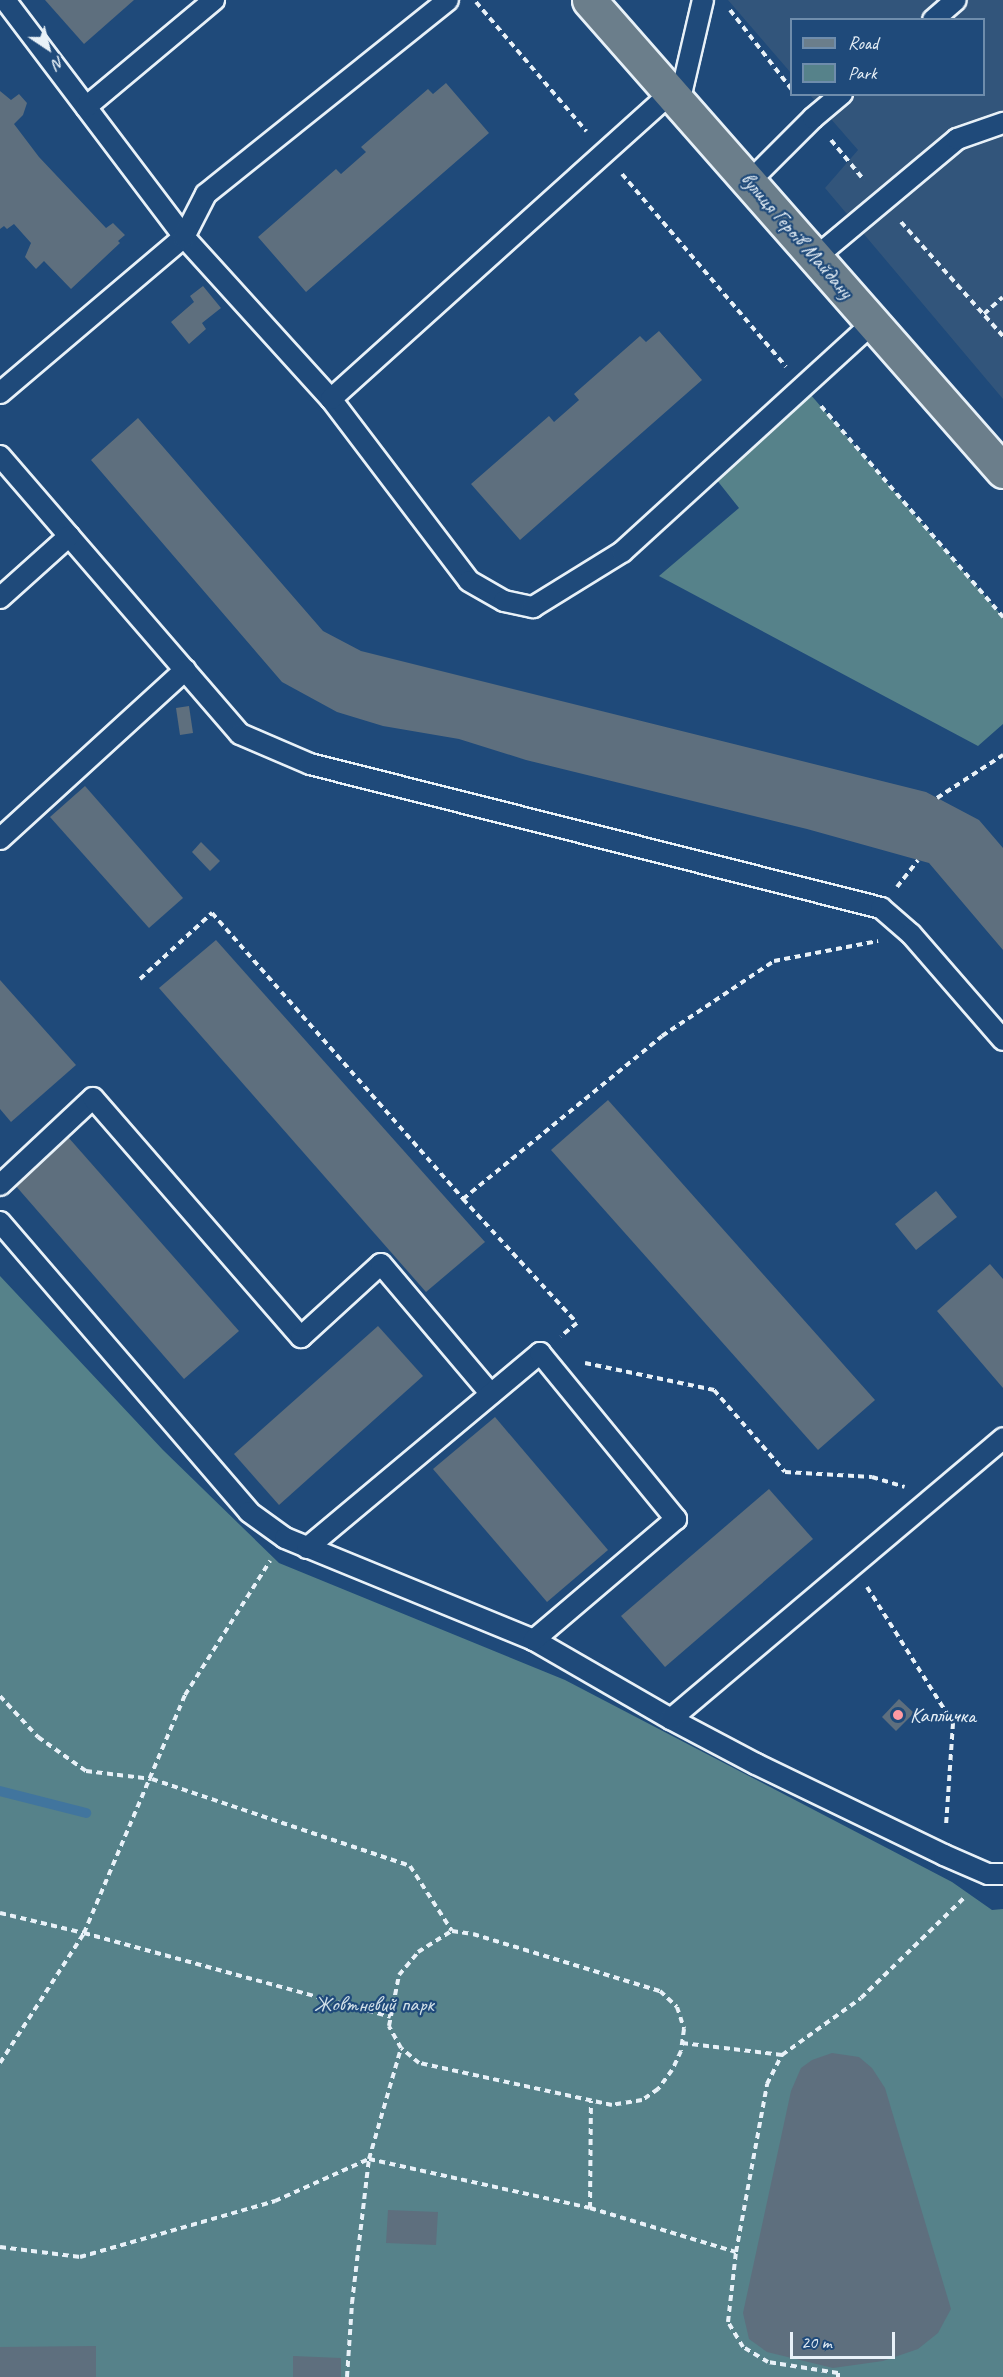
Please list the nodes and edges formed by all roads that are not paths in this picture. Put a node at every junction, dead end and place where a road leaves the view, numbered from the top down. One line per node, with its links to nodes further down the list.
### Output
1 (5, 0): 10 (lane)
2 (214, 0): 10 (lane)
3 (448, 0): 13 (lane)
4 (590, 0): 9 (main road, вулиця Героїв Майдану)
5 (704, 0): 9 (lane)
6 (956, 0): 7 (lane)
7 (935, 18)
8 (840, 96): 12 (lane)
9 (675, 98): 12 (main road, вулиця Героїв Майдану); 17 (lane)
10 (86, 107): 13 (lane)
11 (1003, 123): 14 (lane)
12 (750, 181): 14 (main road, вулиця Героїв Майдану)
13 (184, 237): 16 (lane); 17 (lane)
14 (816, 257): 15 (main road, вулиця Героїв Майдану)
15 (873, 323): 17 (lane); 19 (main road, вулиця Героїв Майдану)
16 (0, 393)
17 (331, 399)
18 (0, 456): 20 (lane)
19 (1003, 471)
20 (69, 536): 21 (lane); 22 (lane)
21 (0, 598)
22 (185, 670): 23 (lane); 24 (lane)
23 (0, 839)
24 (1003, 1040)
25 (0, 1185): 27 (lane)
26 (0, 1222): 29 (lane)
27 (491, 1394): 29 (lane); 30 (lane)
28 (1003, 1438): 31 (lane)
29 (307, 1548): 30 (lane)
30 (534, 1640): 31 (lane)
31 (671, 1719): 32 (lane)
32 (996, 1874)

